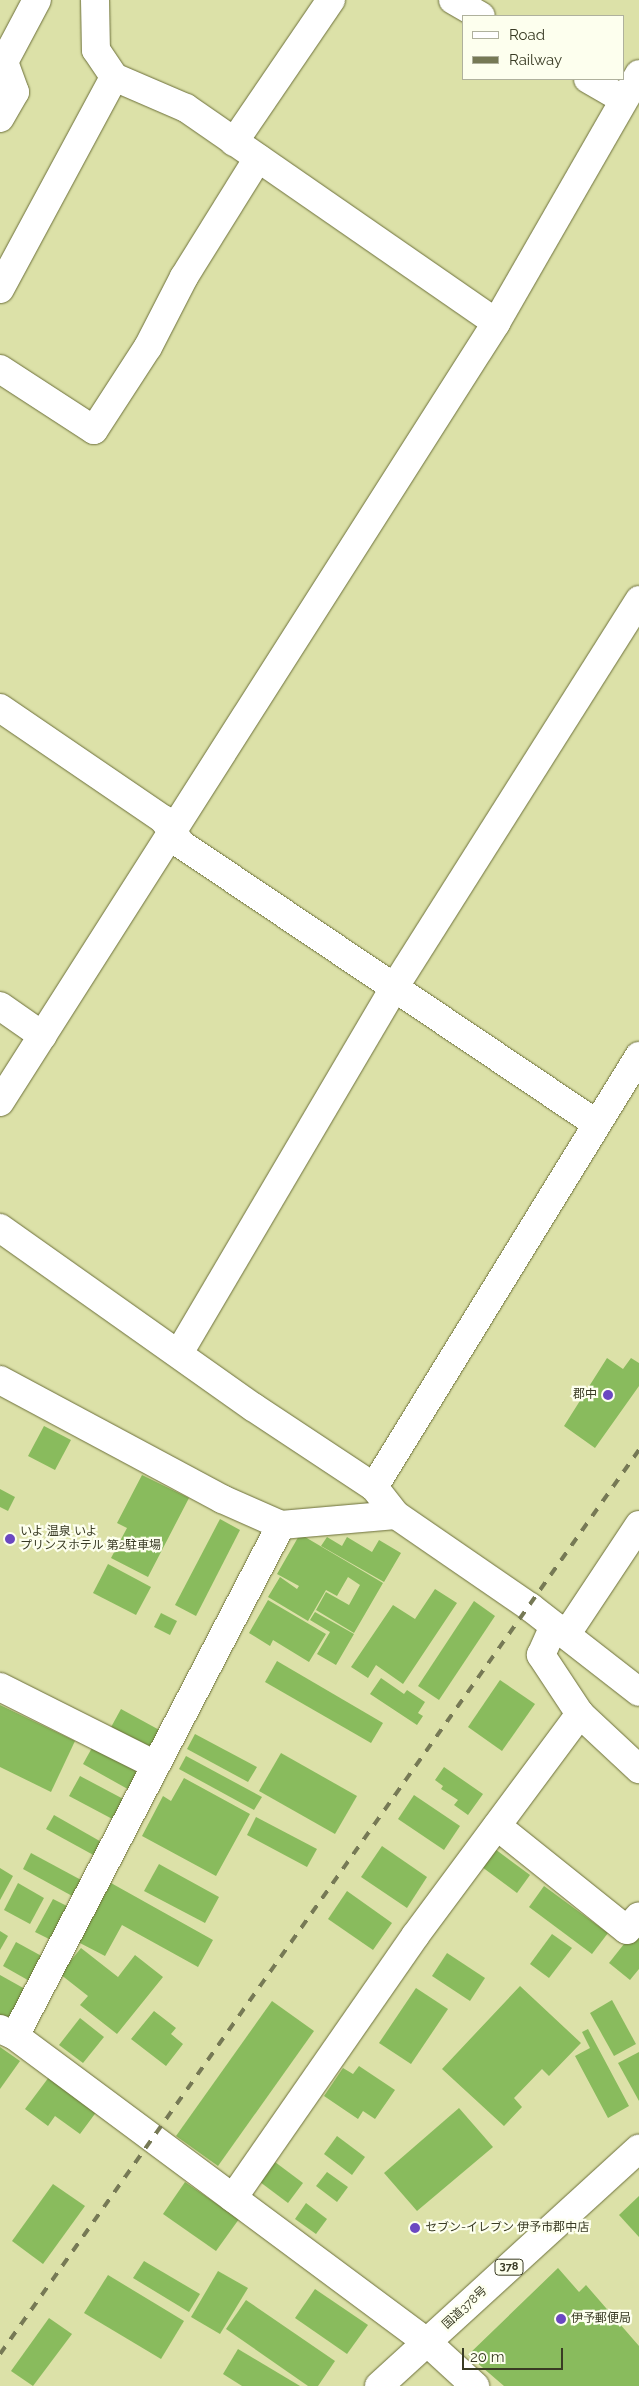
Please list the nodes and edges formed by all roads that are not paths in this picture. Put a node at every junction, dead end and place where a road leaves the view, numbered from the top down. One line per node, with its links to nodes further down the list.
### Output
1 (37, 0): 10 (main road)
2 (95, 0): 7 (main road)
3 (331, 0): 11 (main road)
4 (453, 0): 5 (main road)
5 (479, 15)
6 (639, 74): 9 (main road)
7 (114, 77): 11 (main road); 13 (main road)
8 (590, 80): 9 (main road)
9 (622, 99): 14 (main road)
10 (0, 118)
11 (234, 142): 12 (main road)
12 (258, 158): 14 (main road); 15 (main road)
13 (0, 289)
14 (496, 323): 18 (main road)
15 (0, 369)
16 (639, 600): 19 (main road)
17 (0, 708): 18 (main road)
18 (172, 831): 19 (main road); 21 (main road)
19 (394, 988): 24 (main road); 26 (main road)
20 (0, 1006): 21 (main road)
21 (43, 1036): 23 (main road)
22 (639, 1056): 24 (main road)
23 (0, 1102)
24 (598, 1124): 28 (main road)
25 (0, 1228): 26 (main road)
26 (179, 1353): 28 (main road)
27 (0, 1380): 30 (main road)
28 (374, 1487): 29 (main road)
29 (396, 1515): 30 (main road); 32 (main road)
30 (281, 1525): 36 (main road)
31 (639, 1525): 32 (main road)
32 (560, 1630): 34 (main road); 35 (main road)
33 (0, 1687): 36 (main road)
34 (639, 1692)
35 (580, 1714): 37 (main road); 38 (main road)
36 (156, 1765): 40 (main road)
37 (639, 1769)
38 (497, 1826): 39 (main road); 42 (main road)
39 (639, 1916)
40 (7, 2033): 42 (main road)
41 (639, 2149): 43 (main road, 国道378号 / 378)
42 (233, 2198): 43 (main road)
43 (428, 2343): 44 (main road, 国道378号 / 378); 45 (main road)
44 (379, 2386)
45 (475, 2386)

